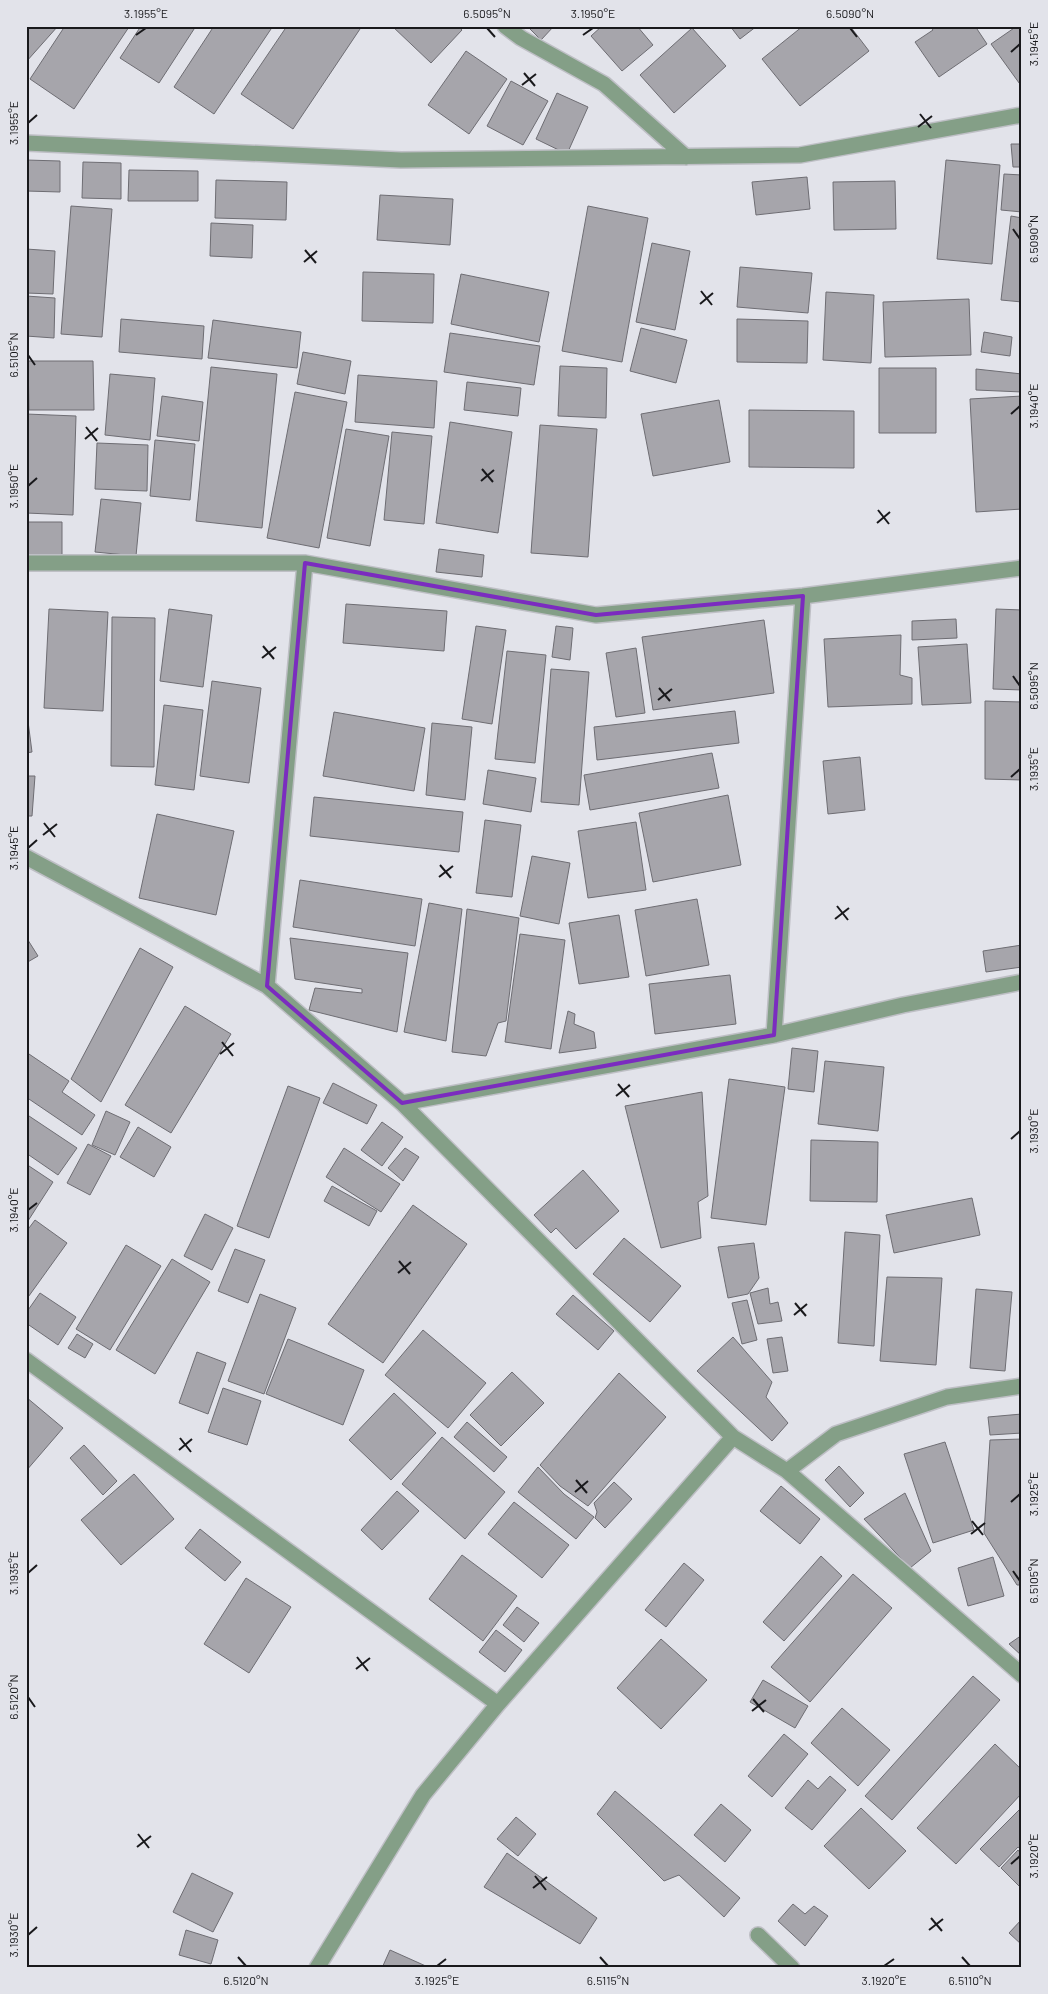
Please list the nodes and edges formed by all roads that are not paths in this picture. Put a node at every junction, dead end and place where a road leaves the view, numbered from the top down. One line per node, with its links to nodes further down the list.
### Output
1 (505, 26): 4 (street)
2 (1022, 115): 4 (street)
3 (26, 143): 4 (street)
4 (686, 157)
5 (26, 562): 6 (street)
6 (305, 563): 8 (street); 11 (street)
7 (1022, 568): 8 (street)
8 (803, 596): 12 (street)
9 (26, 857): 11 (street)
10 (1022, 982): 12 (street)
11 (267, 986): 13 (street)
12 (774, 1035): 13 (street)
13 (402, 1103): 16 (street)
14 (26, 1360): 19 (street)
15 (1022, 1386): 17 (street)
16 (733, 1437): 17 (street); 19 (street)
17 (788, 1471): 18 (street)
18 (1022, 1675)
19 (498, 1704): 21 (street)
20 (758, 1935): 22 (street)
21 (317, 1968)
22 (792, 1968)

